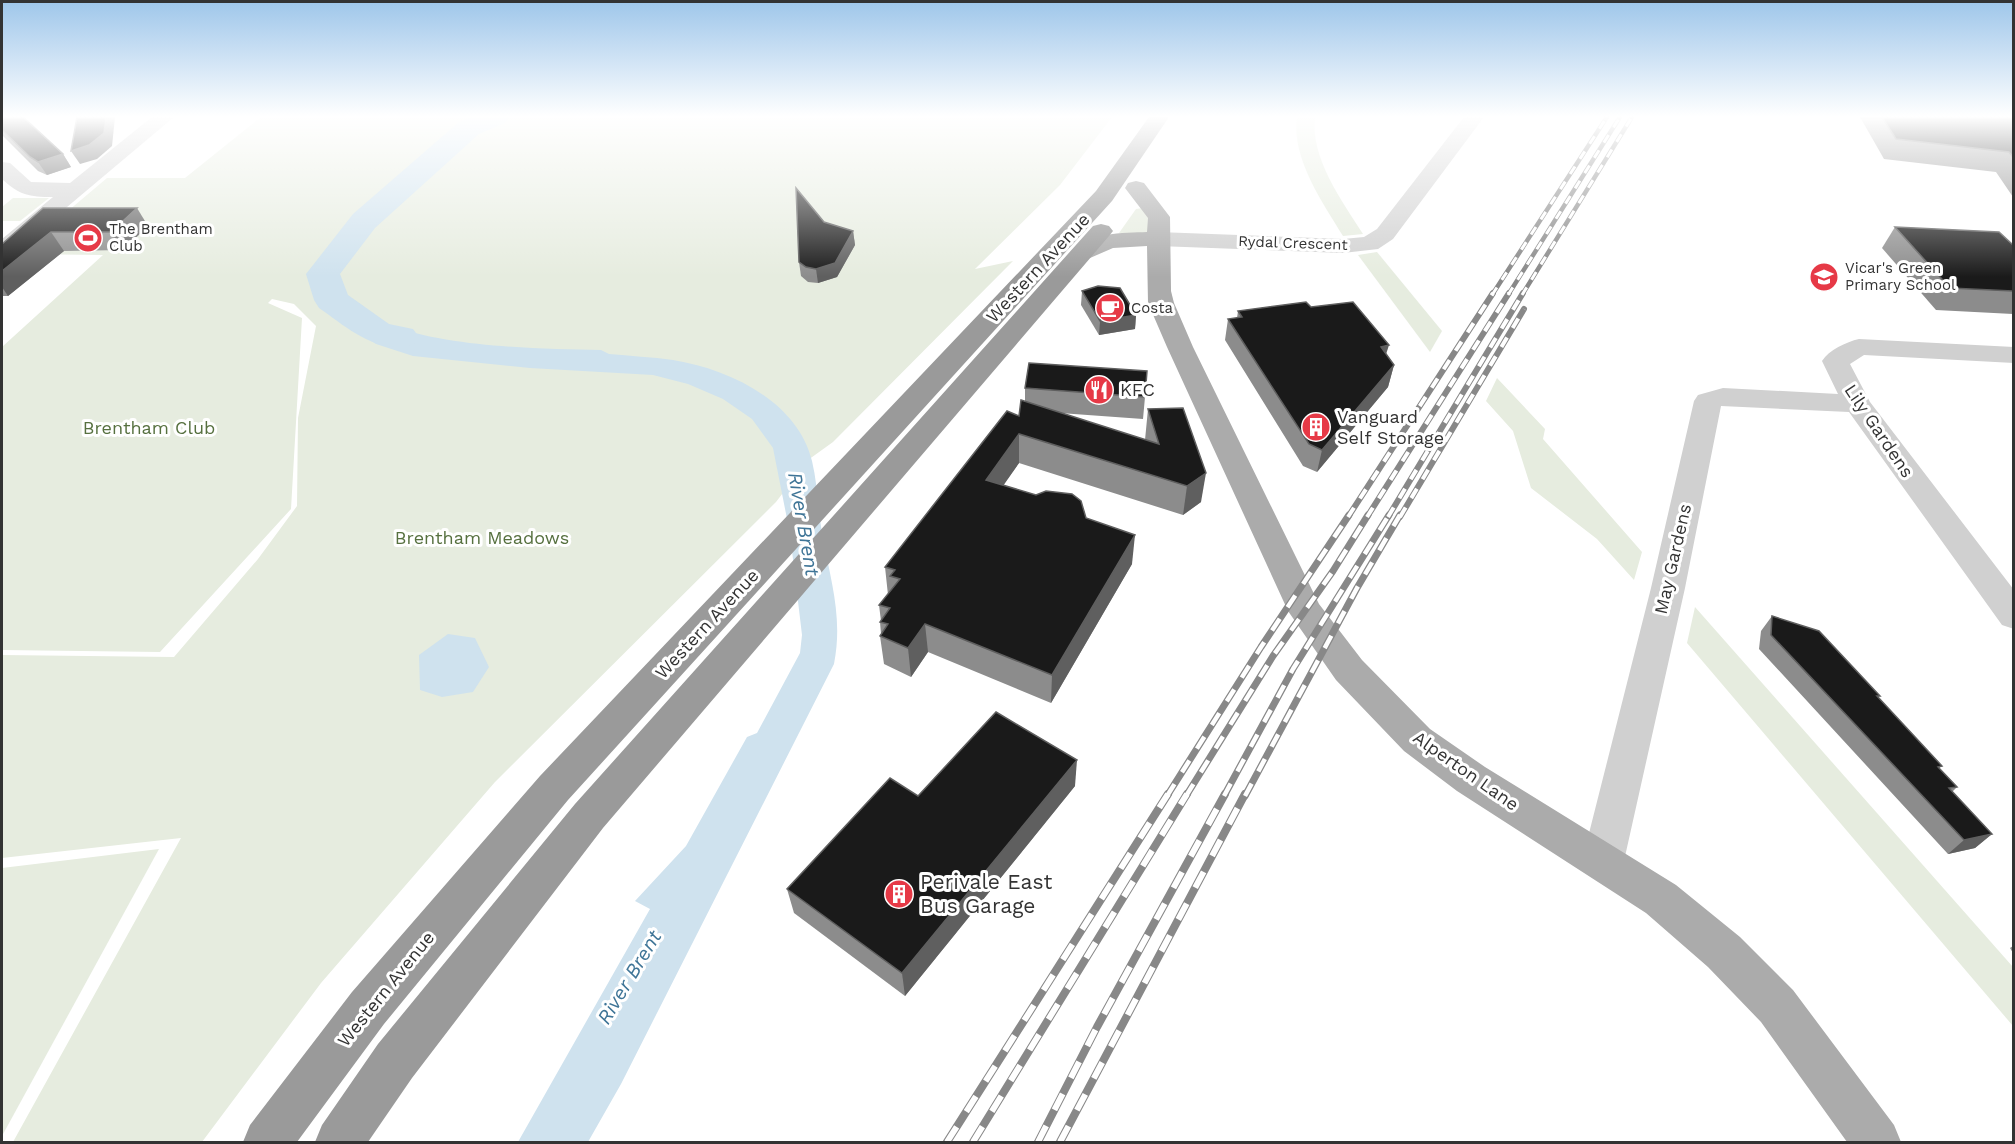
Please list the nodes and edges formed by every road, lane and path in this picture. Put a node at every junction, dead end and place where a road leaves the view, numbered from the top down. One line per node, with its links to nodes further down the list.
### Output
1 (5, 170): 7 (street)
2 (98, 170): 7 (street)
3 (1122, 170): 16 (highway, Western Avenue)
4 (1147, 170): 6 (highway, Western Avenue)
5 (1433, 170): 10 (street, Rydal Crescent)
6 (1136, 188): 10 (main road, Alperton Lane); 12 (highway, Western Avenue)
7 (74, 190): 9 (street)
8 (2, 230): 9 (street)
9 (26, 230): 11 (street)
10 (1158, 239): 12 (main road); 17 (main road, Alperton Lane)
11 (2, 250)
12 (1083, 253): 16 (highway, Western Avenue)
13 (2013, 355): 14 (street, Lily Gardens)
14 (1857, 404): 15 (street, Lily Gardens); 17 (street, May Gardens)
15 (2013, 616)
16 (722, 636): 18 (highway, Western Avenue); 19 (highway, Western Avenue)
17 (1603, 861): 20 (main road, Alperton Lane)
18 (267, 1143)
19 (339, 1143)
20 (1877, 1143)

